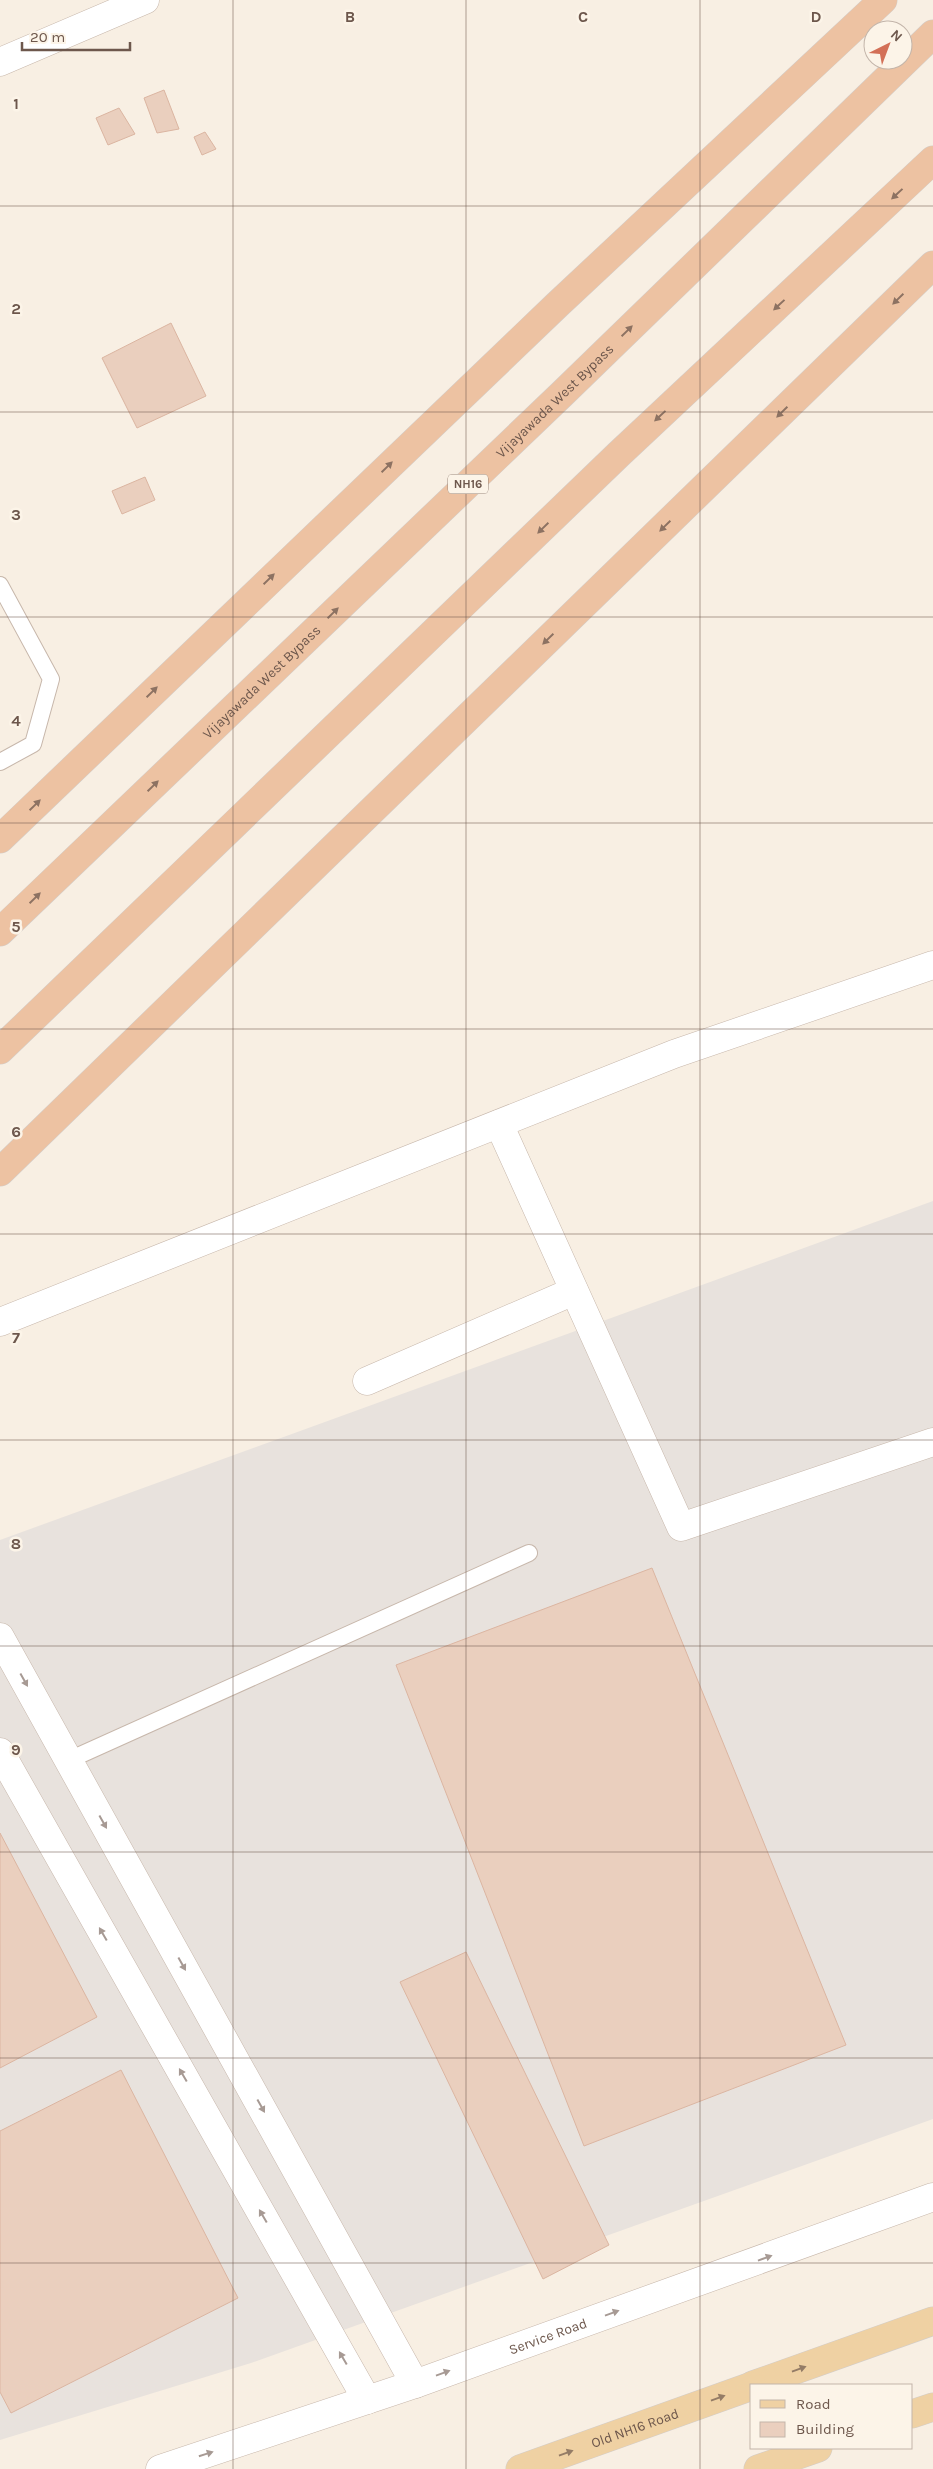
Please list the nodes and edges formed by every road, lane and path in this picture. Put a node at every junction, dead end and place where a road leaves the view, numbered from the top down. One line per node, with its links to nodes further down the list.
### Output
1 (145, 0): 4 (street)
2 (883, 0): 9 (highway, one-way to 2)
3 (933, 34): 10 (highway, Vijayawada West Bypass / NH16, one-way to 3)
4 (0, 62)
5 (933, 160): 12 (highway, one-way to 12)
6 (933, 265): 14 (highway, one-way to 14)
7 (0, 585): 8 (lane)
8 (0, 762)
9 (0, 839)
10 (0, 932)
11 (933, 965): 13 (street)
12 (0, 1050)
13 (499, 1124): 15 (street); 16 (street)
14 (0, 1172)
15 (574, 1291): 17 (street); 18 (street)
16 (0, 1322)
17 (367, 1380)
18 (933, 1442)
19 (529, 1553): 22 (lane)
20 (0, 1637): 22 (street, one-way to 22)
21 (0, 1752): 28 (street, one-way to 21)
22 (68, 1760): 25 (street, one-way to 25)
23 (933, 2197): 25 (street, Service Road, one-way to 23)
24 (933, 2321): 26 (main road, Old NH16 Road, one-way to 24)
25 (414, 2384): 28 (street, Service Road)
26 (758, 2384)
27 (750, 2387): 33 (main road, Old NH16 Road, one-way to 27)
28 (367, 2400): 32 (street, Service Road, one-way to 28)
29 (933, 2407): 30 (main road)
30 (913, 2414)
31 (815, 2449): 34 (main road)
32 (160, 2469)
33 (520, 2469)
34 (758, 2469)

